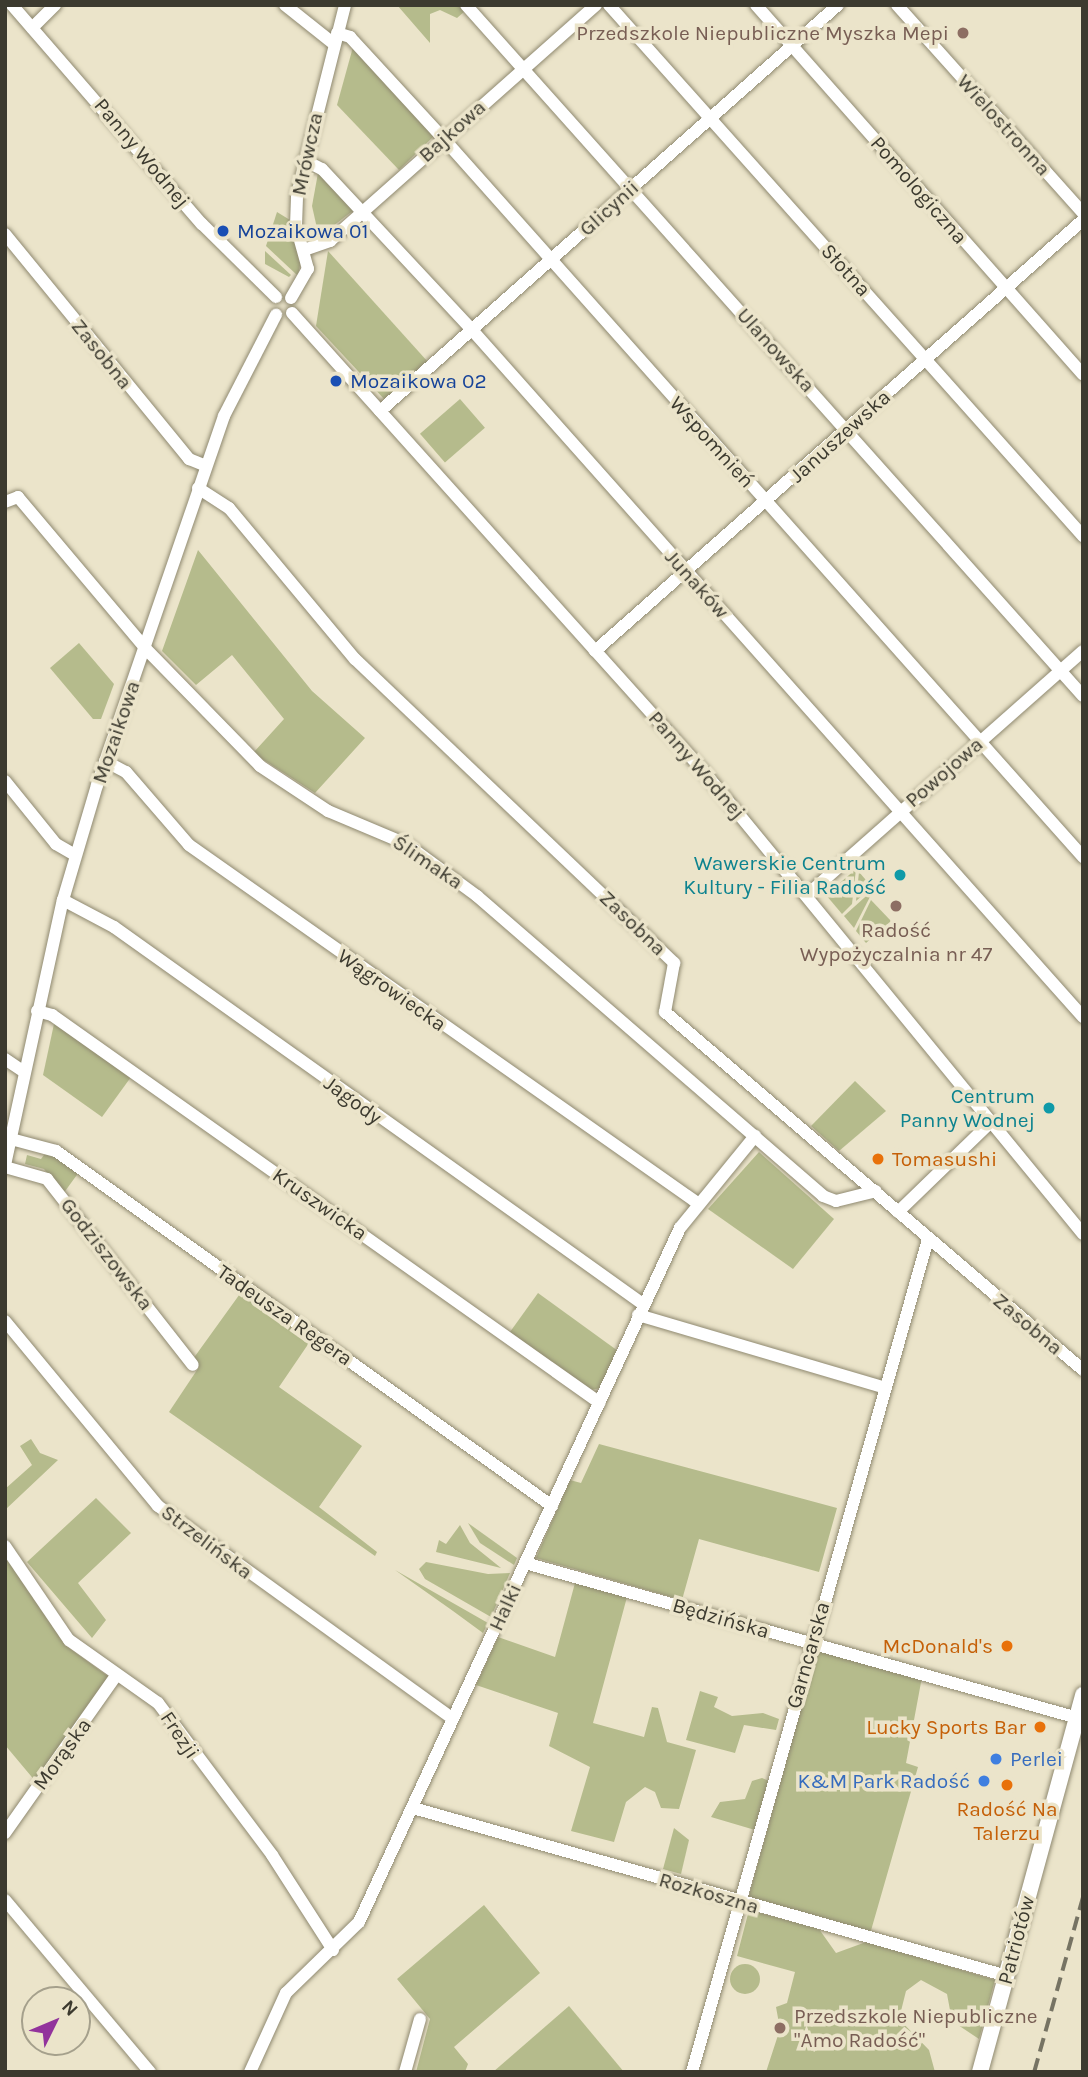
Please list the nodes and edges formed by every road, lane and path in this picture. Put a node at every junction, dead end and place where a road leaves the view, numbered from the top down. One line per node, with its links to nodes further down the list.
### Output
1 (12, 5): 11 (street, Panny Wodnej)
2 (55, 5): 11 (street)
3 (285, 5): 12 (street, Wspomnień)
4 (345, 5): 12 (street, Mrówcza)
5 (466, 5): 14 (street, Ulanowska)
6 (596, 5): 14 (street, Bajkowa)
7 (609, 5): 15 (street, Słotna)
8 (756, 5): 13 (street, Pomologiczna)
9 (838, 5): 13 (street, Glicynii)
10 (897, 5): 20 (street, Wielostronna)
11 (32, 28): 26 (street, Panny Wodnej)
12 (335, 39): 16 (street, Wspomnień); 17 (street, Mrówcza)
13 (793, 47): 15 (street, Glicynii); 25 (street, Pomologiczna)
14 (523, 68): 16 (street, Bajkowa); 18 (street, Ulanowska)
15 (712, 120): 18 (street, Glicynii); 31 (street, Słotna)
16 (443, 138): 19 (street, Bajkowa); 24 (street, Wspomnień)
17 (304, 160): 19 (street, Junaków); 23 (street, Mrówcza)
18 (631, 188): 24 (street, Glicynii); 34 (street, Ulanowska)
19 (362, 212): 23 (street, Bajkowa); 30 (street, Junaków)
20 (1083, 213)
21 (1083, 220): 25 (street, Januszewska)
22 (5, 234): 35 (street, Zasobna)
23 (304, 250): 27 (street, Mrówcza)
24 (551, 261): 30 (street, Glicynii); 38 (street, Wspomnień)
25 (1006, 289): 31 (street, Januszewska); 32 (street, Pomologiczna)
26 (276, 297): 27 (street); 29 (street)
27 (291, 298): 28 (street)
28 (292, 313): 29 (street); 33 (street, Panny Wodnej)
29 (276, 315): 35 (street, Mozaikowa)
30 (472, 331): 33 (street, Glicynii); 40 (street, Junaków)
31 (926, 359): 34 (street, Januszewska); 39 (street, Słotna)
32 (1083, 374)
33 (380, 411): 42 (street, Panny Wodnej)
34 (847, 430): 38 (street, Januszewska); 44 (street, Ulanowska)
35 (206, 466): 36 (street, Mozaikowa)
36 (198, 488): 41 (street, Mozaikowa); 61 (street, Zasobna)
37 (5, 502): 41 (street, Ślimaka)
38 (766, 502): 40 (street, Januszewska); 46 (street, Wspomnień)
39 (1083, 536)
40 (687, 572): 42 (street, Januszewska); 49 (street, Junaków)
41 (145, 648): 47 (street, Mozaikowa); 59 (street, Ślimaka)
42 (595, 651): 52 (street, Panny Wodnej)
43 (1083, 651): 44 (street, Powojowa)
44 (1060, 670): 45 (street, Ulanowska); 46 (street, Powojowa)
45 (1083, 696)
46 (979, 741): 49 (street, Powojowa); 51 (street, Wspomnień)
47 (105, 761): 50 (street, Mozaikowa); 62 (street, Wągrowiecka)
48 (5, 781): 50 (street)
49 (898, 811): 52 (street, Powojowa); 55 (street, Junaków)
50 (75, 855): 53 (street, Mozaikowa)
51 (1083, 857)
52 (807, 895): 58 (street, Panny Wodnej)
53 (63, 900): 54 (street, Mozaikowa); 66 (street, Jagody)
54 (37, 1011): 57 (street, Mozaikowa); 71 (street, Kruszwicka)
55 (1083, 1017)
56 (5, 1059): 57 (street)
57 (24, 1072): 60 (street, Mozaikowa)
58 (991, 1122): 63 (street); 64 (street, Panny Wodnej)
59 (755, 1136): 61 (street, Ślimaka); 62 (street, Halki)
60 (7, 1155): 68 (street, Godziszowska); 72 (street, Tadeusza Regera)
61 (876, 1191): 63 (street, Zasobna)
62 (696, 1202): 66 (street, Halki)
63 (898, 1212): 65 (street, Zasobna)
64 (1083, 1234)
65 (928, 1239): 69 (street, Zasobna); 70 (street, Garncarska)
66 (640, 1310): 70 (street, Jagody); 71 (street, Halki)
67 (5, 1321): 79 (street, Strzelińska)
68 (194, 1365)
69 (1083, 1370)
70 (883, 1387): 75 (street, Garncarska)
71 (600, 1403): 72 (street, Halki)
72 (552, 1506): 74 (street, Halki)
73 (5, 1546): 76 (street, Frezji)
74 (525, 1563): 75 (street, Będzińska); 79 (street, Halki)
75 (811, 1643): 78 (street, Będzińska); 83 (street, Garncarska)
76 (117, 1674): 81 (street, Morąska); 84 (street, Frezji)
77 (1083, 1695): 78 (main road, Patriotów)
78 (1080, 1714): 85 (main road, Patriotów)
79 (452, 1718): 80 (street, Halki)
80 (413, 1808): 83 (street, Rozkoszna); 84 (street, Halki)
81 (5, 1833)
82 (5, 1900): 87 (street)
83 (739, 1902): 85 (street, Rozkoszna); 90 (street, Garncarska)
84 (333, 1950): 88 (street, Halki)
85 (1007, 1976): 91 (main road, Patriotów)
86 (420, 2019): 89 (street)
87 (150, 2072)
88 (250, 2072)
89 (405, 2072)
90 (692, 2072)
91 (980, 2072)

